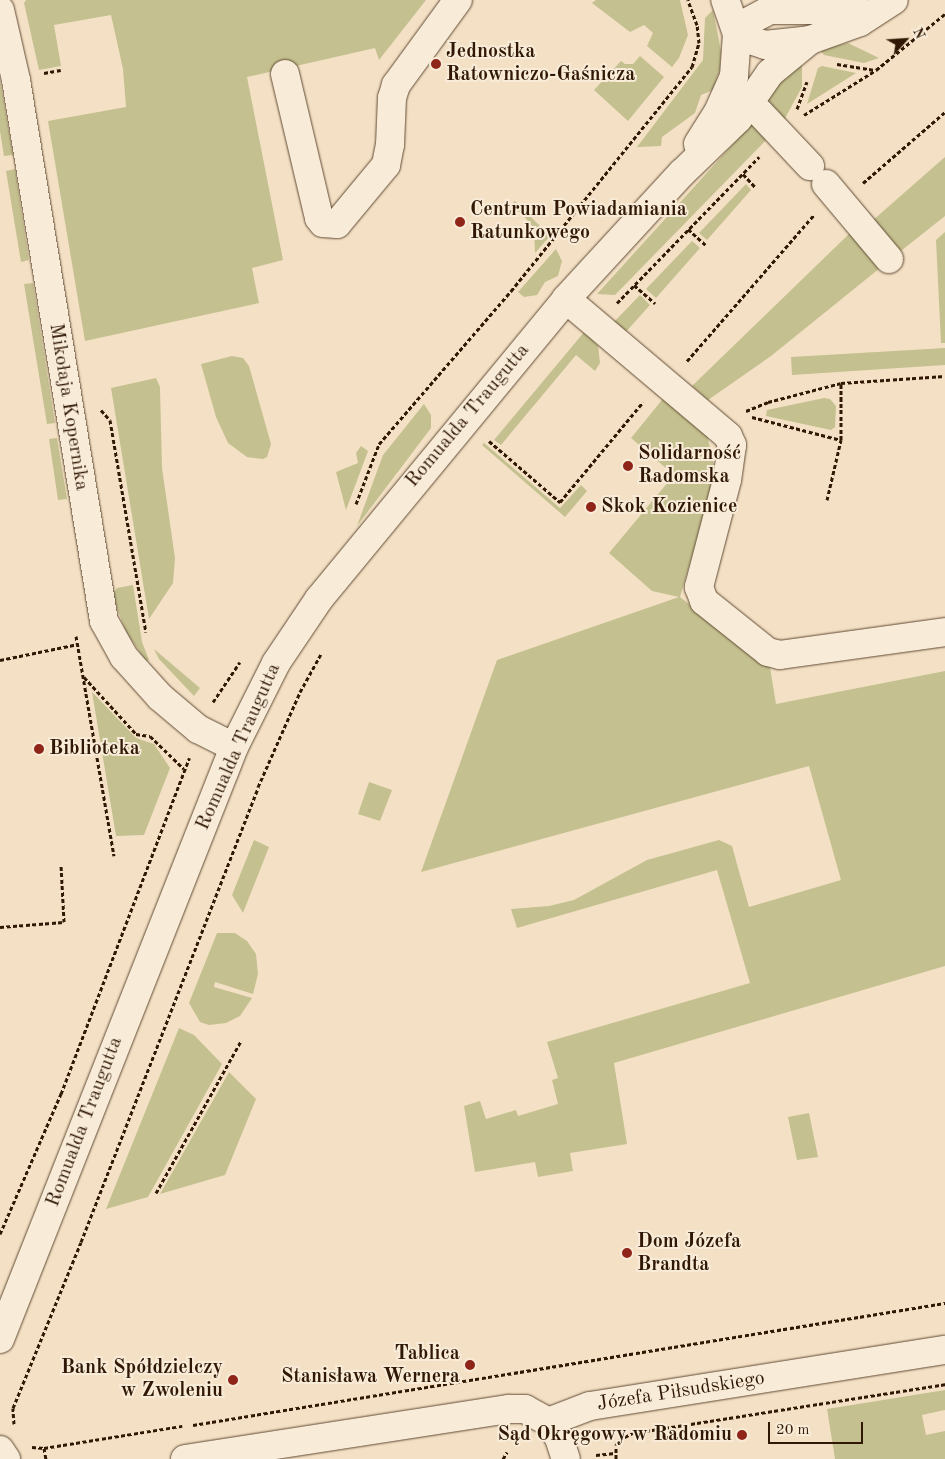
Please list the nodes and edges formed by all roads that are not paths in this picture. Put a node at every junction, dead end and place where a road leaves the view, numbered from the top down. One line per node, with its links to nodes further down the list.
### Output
1 (458, 0): 10 (street)
2 (725, 0): 7 (street)
3 (854, 0): 5 (street)
4 (894, 0): 8 (street, Romualda Traugutta)
5 (760, 6): 7 (street); 9 (street)
6 (0, 10): 15 (street, Mikołaja Kopernika)
7 (736, 28): 9 (street, Romualda Traugutta); 11 (street, Romualda Traugutta)
8 (810, 40): 9 (street, Romualda Traugutta); 11 (street, Romualda Traugutta)
9 (766, 44): 11 (street)
10 (285, 74)
11 (746, 94): 12 (street); 13 (street, Romualda Traugutta)
12 (889, 258)
13 (566, 299): 14 (street); 15 (street, Romualda Traugutta)
14 (945, 632)
15 (234, 747): 16 (street, Romualda Traugutta)
16 (0, 1339)
17 (945, 1350): 18 (street, Józefa Piłsudskiego)
18 (548, 1422): 19 (street); 20 (street)
19 (185, 1459)
20 (566, 1459)

